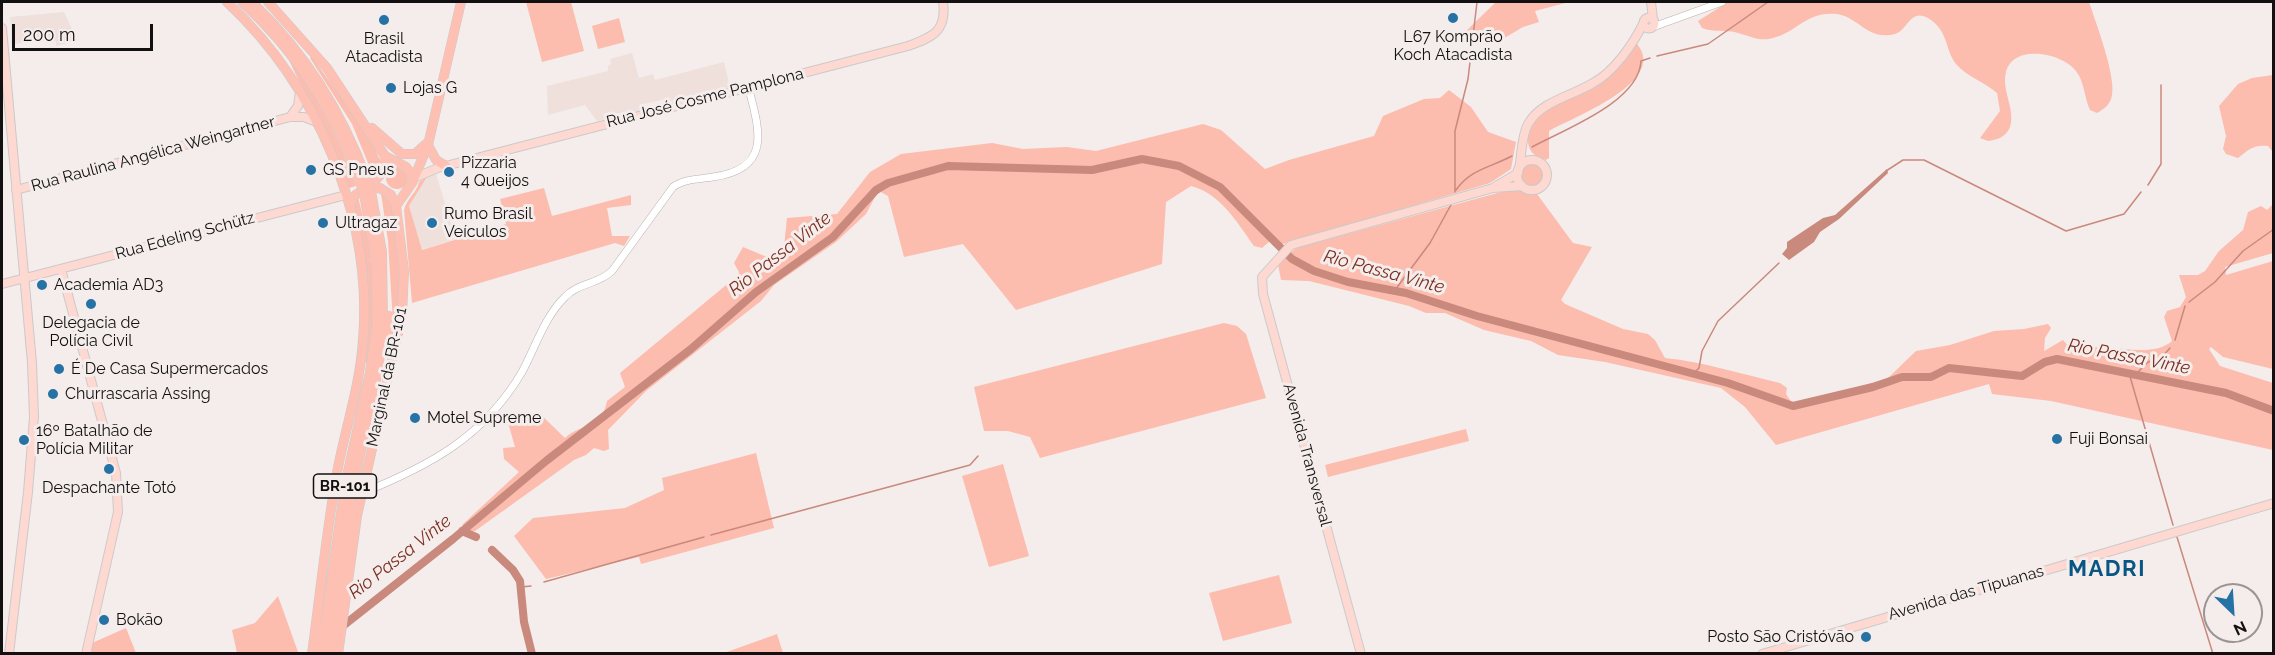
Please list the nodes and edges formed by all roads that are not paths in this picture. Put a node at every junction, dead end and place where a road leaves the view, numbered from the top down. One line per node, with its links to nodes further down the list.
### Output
1 (228, 2): 13 (highway); 15 (highway, Marginal da BR-101)
2 (242, 2): 13 (highway, BR-101)
3 (252, 2): 10 (highway, BR-101)
4 (257, 2): 10 (highway)
5 (268, 2): 17 (highway)
6 (461, 2): 19 (highway)
7 (943, 2): 14 (main road, Rua José Cosme Pamplona)
8 (1722, 2): 11 (street)
9 (1651, 3): 11 (main road)
10 (272, 20): 29 (highway, BR-101)
11 (1651, 23): 20 (main road)
12 (2, 28): 32 (main road)
13 (299, 64): 29 (highway, BR-101)
14 (747, 86): 25 (main road, Rua José Cosme Pamplona); 45 (street)
15 (300, 92): 16 (main road, Rua Raulina Angélica Weingartner); 18 (highway, Marginal da BR-101)
16 (290, 117): 18 (main road, Rua Raulina Angélica Weingartner); 32 (main road, Rua Raulina Angélica Weingartner)
17 (364, 120): 19 (highway); 21 (highway)
18 (317, 122): 28 (highway, Marginal da BR-101)
19 (429, 142): 24 (highway); 25 (highway)
20 (1523, 142): 22 (main road); 26 (main road)
21 (385, 156): 23 (highway); 29 (highway)
22 (1535, 161): 26 (main road); 30 (main road)
23 (403, 165): 24 (highway); 27 (highway)
24 (420, 166): 25 (main road, Rua José Cosme Pamplona); 27 (highway)
25 (442, 167): 27 (main road, Rua José Cosme Pamplona)
26 (1518, 171): 30 (main road); 31 (main road)
27 (414, 178): 33 (highway)
28 (342, 181): 29 (highway); 34 (highway, Marginal da BR-101)
29 (367, 186): 33 (highway); 37 (highway, BR-101); 42 (highway, BR-101)
30 (1522, 186): 31 (main road)
31 (1493, 188): 51 (main road, Avenida Transversal)
32 (16, 190): 39 (main road)
33 (406, 190): 35 (highway)
34 (346, 195): 36 (highway, Marginal da BR-101); 38 (main road, Rua Edeling Schütz)
35 (396, 206): 36 (highway); 43 (highway, Marginal da BR-101)
36 (350, 207): 44 (highway, Marginal da BR-101)
37 (382, 252): 43 (highway); 47 (highway, BR-101)
38 (61, 268): 39 (main road, Rua Edeling Schütz); 49 (main road)
39 (24, 278): 40 (main road, Rua Edeling Schütz); 41 (main road)
40 (2, 284): 41 (main road)
41 (26, 292): 48 (main road)
42 (374, 350): 44 (highway); 47 (highway, BR-101)
43 (393, 361): 45 (highway, Marginal da BR-101)
44 (352, 407): 50 (highway, Marginal da BR-101)
45 (362, 493): 47 (highway, Marginal da BR-101)
46 (2274, 503): 52 (main road, Avenida das Tipuanas)
47 (330, 650)
48 (9, 654)
49 (86, 654)
50 (312, 654)
51 (1361, 654)
52 (1762, 654)

